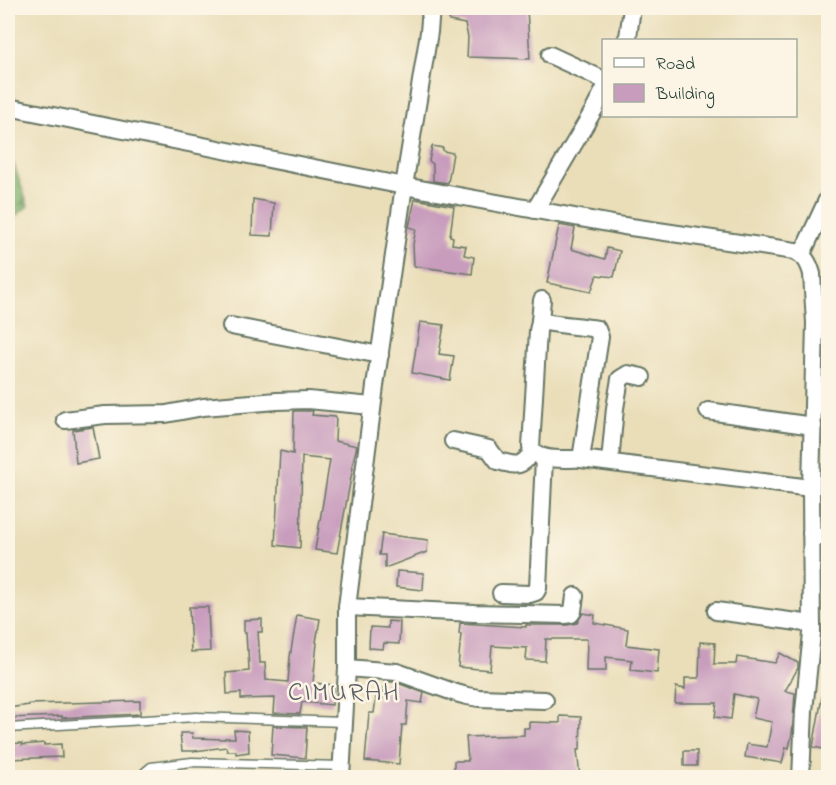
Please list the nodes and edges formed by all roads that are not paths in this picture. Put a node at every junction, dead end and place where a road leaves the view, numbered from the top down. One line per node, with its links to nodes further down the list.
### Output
1 (431, 8): 8 (street)
2 (632, 8): 3 (street)
3 (627, 39)
4 (549, 55): 5 (street)
5 (602, 80)
6 (602, 92): 10 (street)
7 (8, 107): 8 (street)
8 (404, 186): 10 (street); 15 (street)
9 (828, 198): 11 (street)
10 (535, 210): 11 (street)
11 (802, 254): 20 (street)
12 (542, 300): 13 (street)
13 (540, 321): 22 (street); 23 (street)
14 (231, 326): 15 (street)
15 (380, 355): 17 (street)
16 (642, 377): 24 (street)
17 (372, 406): 19 (street); 30 (street)
18 (708, 411): 20 (street)
19 (65, 420)
20 (813, 426): 25 (street)
21 (453, 441): 22 (street)
22 (538, 455): 23 (street); 28 (street)
23 (581, 459): 24 (street)
24 (610, 462): 25 (street)
25 (811, 488): 26 (street)
26 (811, 533): 27 (street); 32 (street)
27 (828, 537)
28 (501, 593)
29 (575, 596): 30 (street)
30 (347, 607): 33 (street)
31 (716, 611): 32 (street)
32 (812, 624): 39 (street)
33 (347, 668): 34 (street); 35 (street)
34 (545, 700)
35 (344, 722): 36 (lane); 37 (street)
36 (8, 728)
37 (341, 772): 38 (lane)
38 (143, 777)
39 (801, 777)

